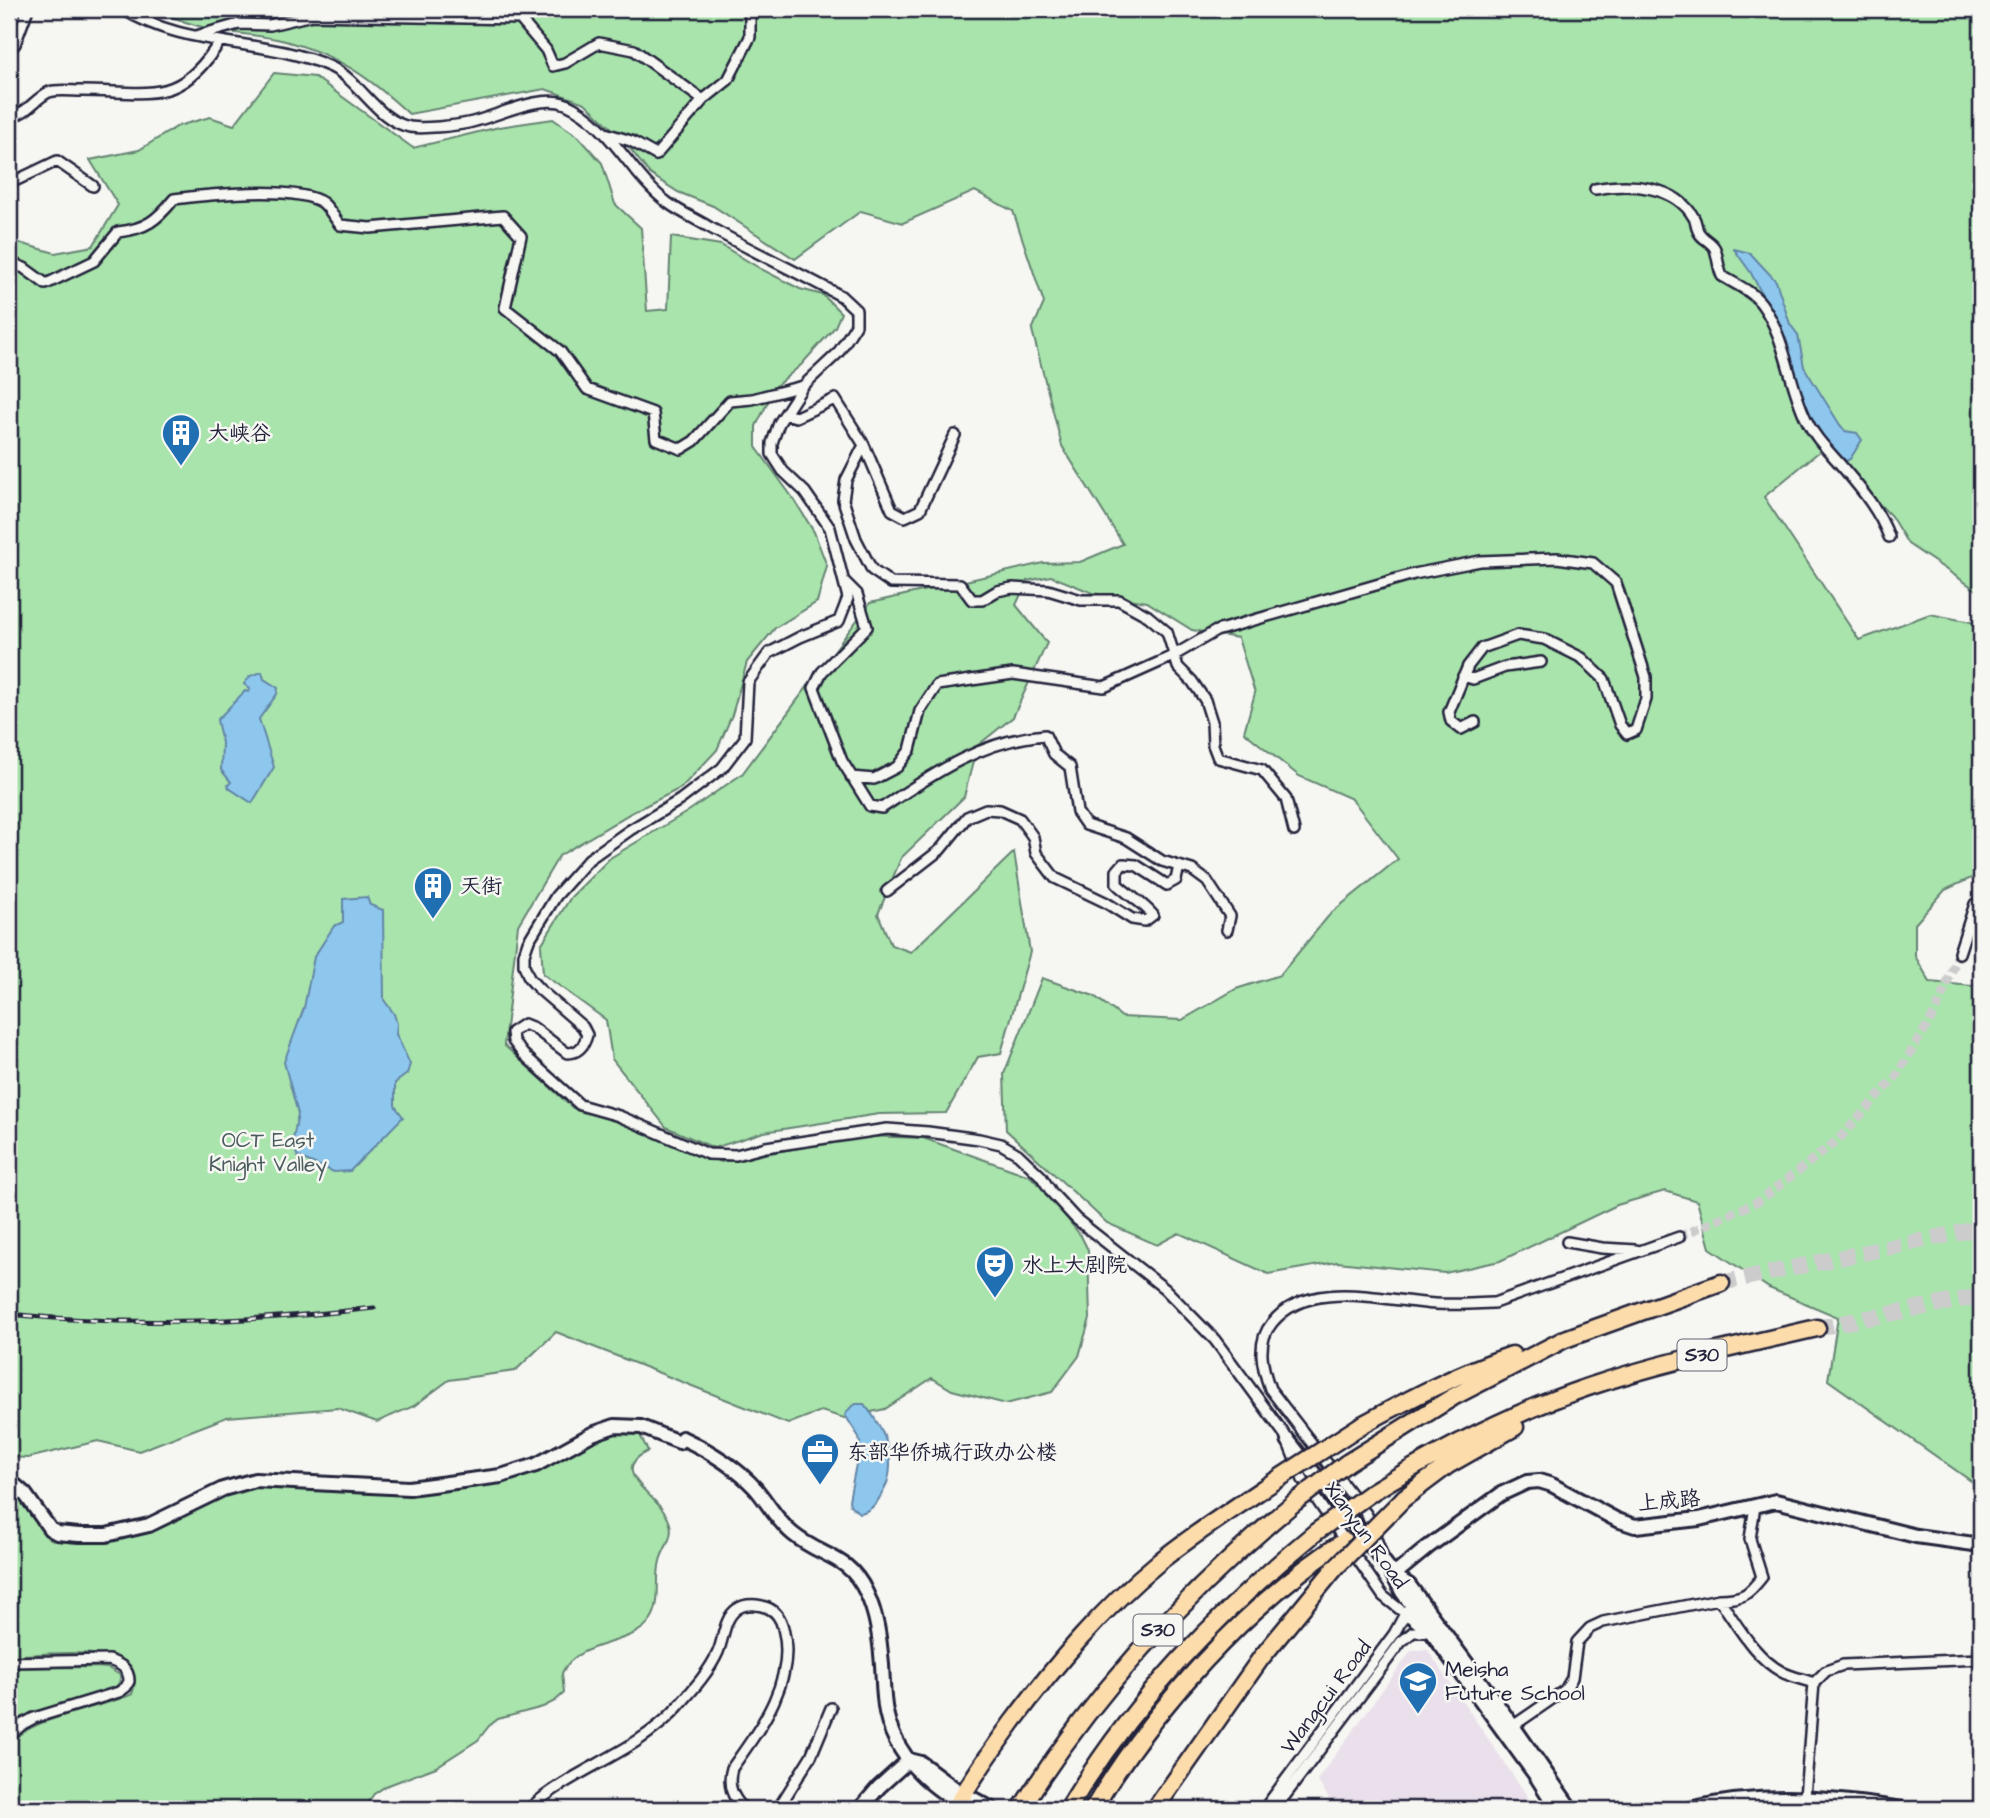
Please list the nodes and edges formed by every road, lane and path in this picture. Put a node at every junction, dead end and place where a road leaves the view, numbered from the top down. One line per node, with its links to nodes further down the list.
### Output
1 (28, 9): 6 (street)
2 (123, 9): 4 (street)
3 (750, 9): 7 (street)
4 (192, 37): 5 (street); 7 (street)
5 (220, 41): 8 (street); 9 (street)
6 (9, 50)
7 (703, 100): 9 (street)
8 (9, 116)
9 (603, 133): 14 (street)
10 (9, 177): 11 (street)
11 (93, 187)
12 (1595, 189): 18 (street)
13 (9, 262): 14 (street)
14 (803, 386): 15 (street)
15 (785, 414): 17 (street); 19 (street)
16 (955, 435): 17 (street)
17 (864, 445): 20 (street)
18 (1889, 537)
19 (844, 581): 24 (street); 38 (street, Xianyun Road)
20 (1174, 655): 22 (street); 24 (street); 25 (street)
21 (1541, 662): 22 (street)
22 (1463, 676): 23 (street)
23 (1475, 722)
24 (851, 777): 26 (street)
25 (1294, 831)
26 (1179, 866): 27 (street); 29 (street)
27 (887, 891)
28 (1975, 904): 30 (street)
29 (1227, 930)
30 (1959, 953)
31 (1679, 1237): 33 (street)
32 (1567, 1242): 33 (street)
33 (1642, 1250): 43 (street)
34 (1721, 1283): 36 (highway, S30)
35 (1817, 1328): 37 (highway, S30)
36 (1565, 1339): 57 (highway, bridge); 64 (highway, S30, bridge)
37 (1588, 1387): 56 (highway, S30, bridge); 65 (highway, bridge)
38 (1288, 1440): 41 (street, Xianyun Road); 43 (street, Xianyun Road)
39 (9, 1480): 54 (street)
40 (1755, 1506): 42 (street, 上成路); 44 (street, 上成路); 45 (street)
41 (1345, 1541): 46 (street, Xianyun Road); 58 (highway)
42 (1981, 1545)
43 (1385, 1563): 44 (street, Xianyun Road)
44 (1394, 1575): 46 (street, Xianyun Road); 52 (street, Xianyun Road)
45 (1719, 1599): 50 (street); 52 (street)
46 (1407, 1608): 47 (street, Xianyun Road); 66 (street, Wangcui Road)
47 (1434, 1636): 67 (street, Wangcui Road); 68 (street, Xianyun Road)
48 (1981, 1659): 50 (street)
49 (9, 1662): 53 (street)
50 (1814, 1683): 55 (street)
51 (831, 1708): 61 (street)
52 (1514, 1726): 69 (street, Xianyun Road)
53 (9, 1736)
54 (909, 1760): 57 (street); 62 (street)
55 (1805, 1797): 70 (street); 71 (street)
56 (1072, 1803)
57 (962, 1804): 63 (street)
58 (1096, 1805)
59 (739, 1808): 60 (street)
60 (530, 1809)
61 (778, 1809)
62 (860, 1809)
63 (992, 1809)
64 (1021, 1809)
65 (1155, 1809)
66 (1264, 1809)
67 (1275, 1809)
68 (1557, 1809)
69 (1571, 1809)
70 (1689, 1809)
71 (1902, 1809)

